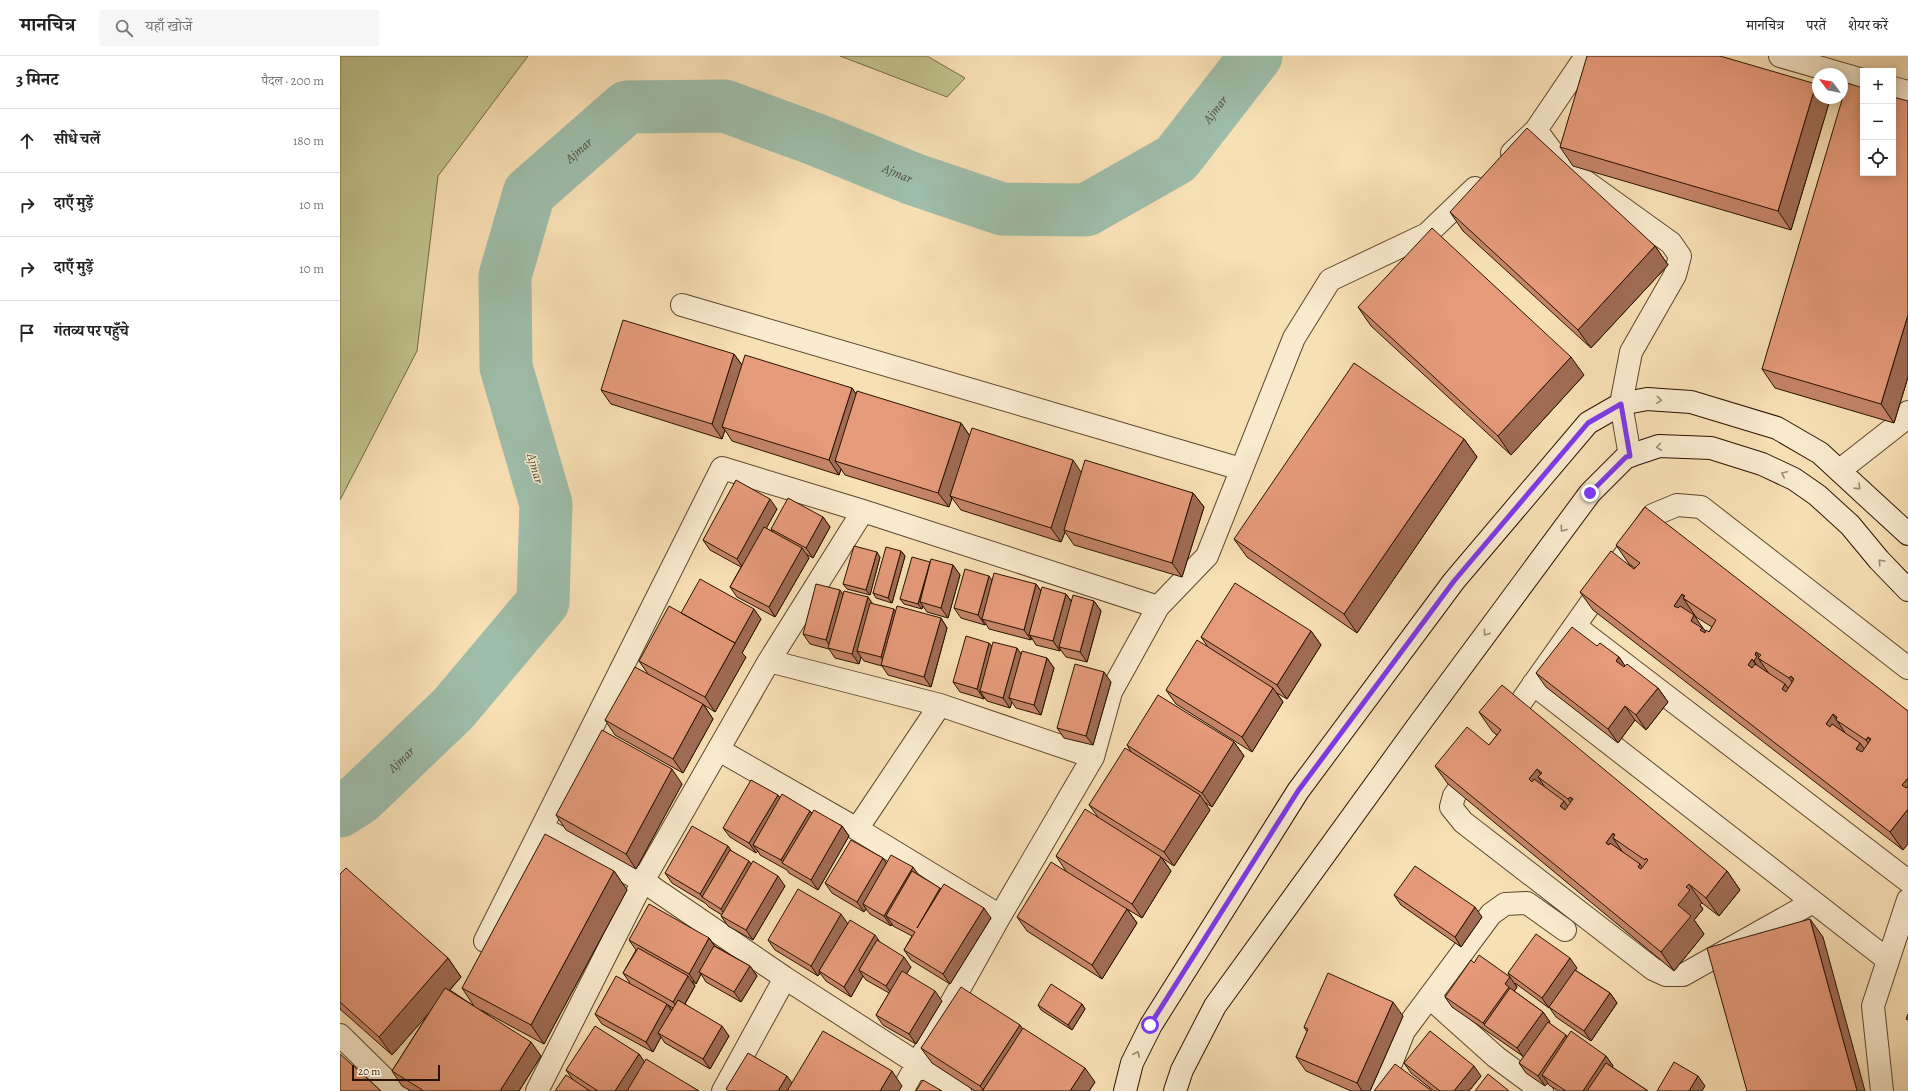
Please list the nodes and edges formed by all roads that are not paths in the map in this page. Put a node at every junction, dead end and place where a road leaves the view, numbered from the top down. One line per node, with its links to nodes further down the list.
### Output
1 (1586, 56): 6 (street)
2 (1780, 56): 3 (street)
3 (1860, 79)
4 (1896, 89): 5 (street)
5 (1908, 92)
6 (1536, 130): 8 (street); 11 (street)
7 (682, 305): 11 (street)
8 (1621, 404): 10 (street); 12 (street, one-way to 12); 43 (street, one-way to 8)
9 (1908, 412): 12 (street)
10 (1630, 456): 15 (street, one-way to 10); 44 (street, one-way to 44)
11 (1241, 469): 16 (street)
12 (1840, 470): 14 (street, one-way to 14)
13 (863, 511): 16 (street); 18 (street); 24 (street)
14 (1908, 534)
15 (1908, 590)
16 (1158, 607): 23 (street)
17 (1575, 626): 19 (street); 20 (street); 26 (street)
18 (769, 661): 21 (street); 22 (street)
19 (1908, 668)
20 (1533, 684): 29 (street); 29 (street)
21 (940, 705): 23 (street); 25 (street)
22 (719, 750): 25 (street); 27 (street)
23 (1093, 758): 30 (street)
24 (542, 828): 27 (street); 32 (street)
25 (857, 828): 30 (street)
26 (1908, 880)
27 (643, 881): 34 (street); 39 (street)
28 (1908, 900): 33 (street)
29 (1813, 902): 33 (street)
30 (1000, 916): 37 (street)
31 (1566, 930): 35 (street)
32 (485, 940)
33 (1888, 960): 47 (street)
34 (785, 978): 37 (street); 40 (street)
35 (1429, 997): 45 (street); 46 (street)
36 (340, 1035): 38 (street)
37 (917, 1064): 41 (street); 42 (street)
38 (398, 1091)
39 (536, 1091)
40 (723, 1091)
41 (902, 1091)
42 (960, 1091)
43 (1125, 1091)
44 (1175, 1091)
45 (1380, 1091)
46 (1542, 1091)
47 (1882, 1091)

